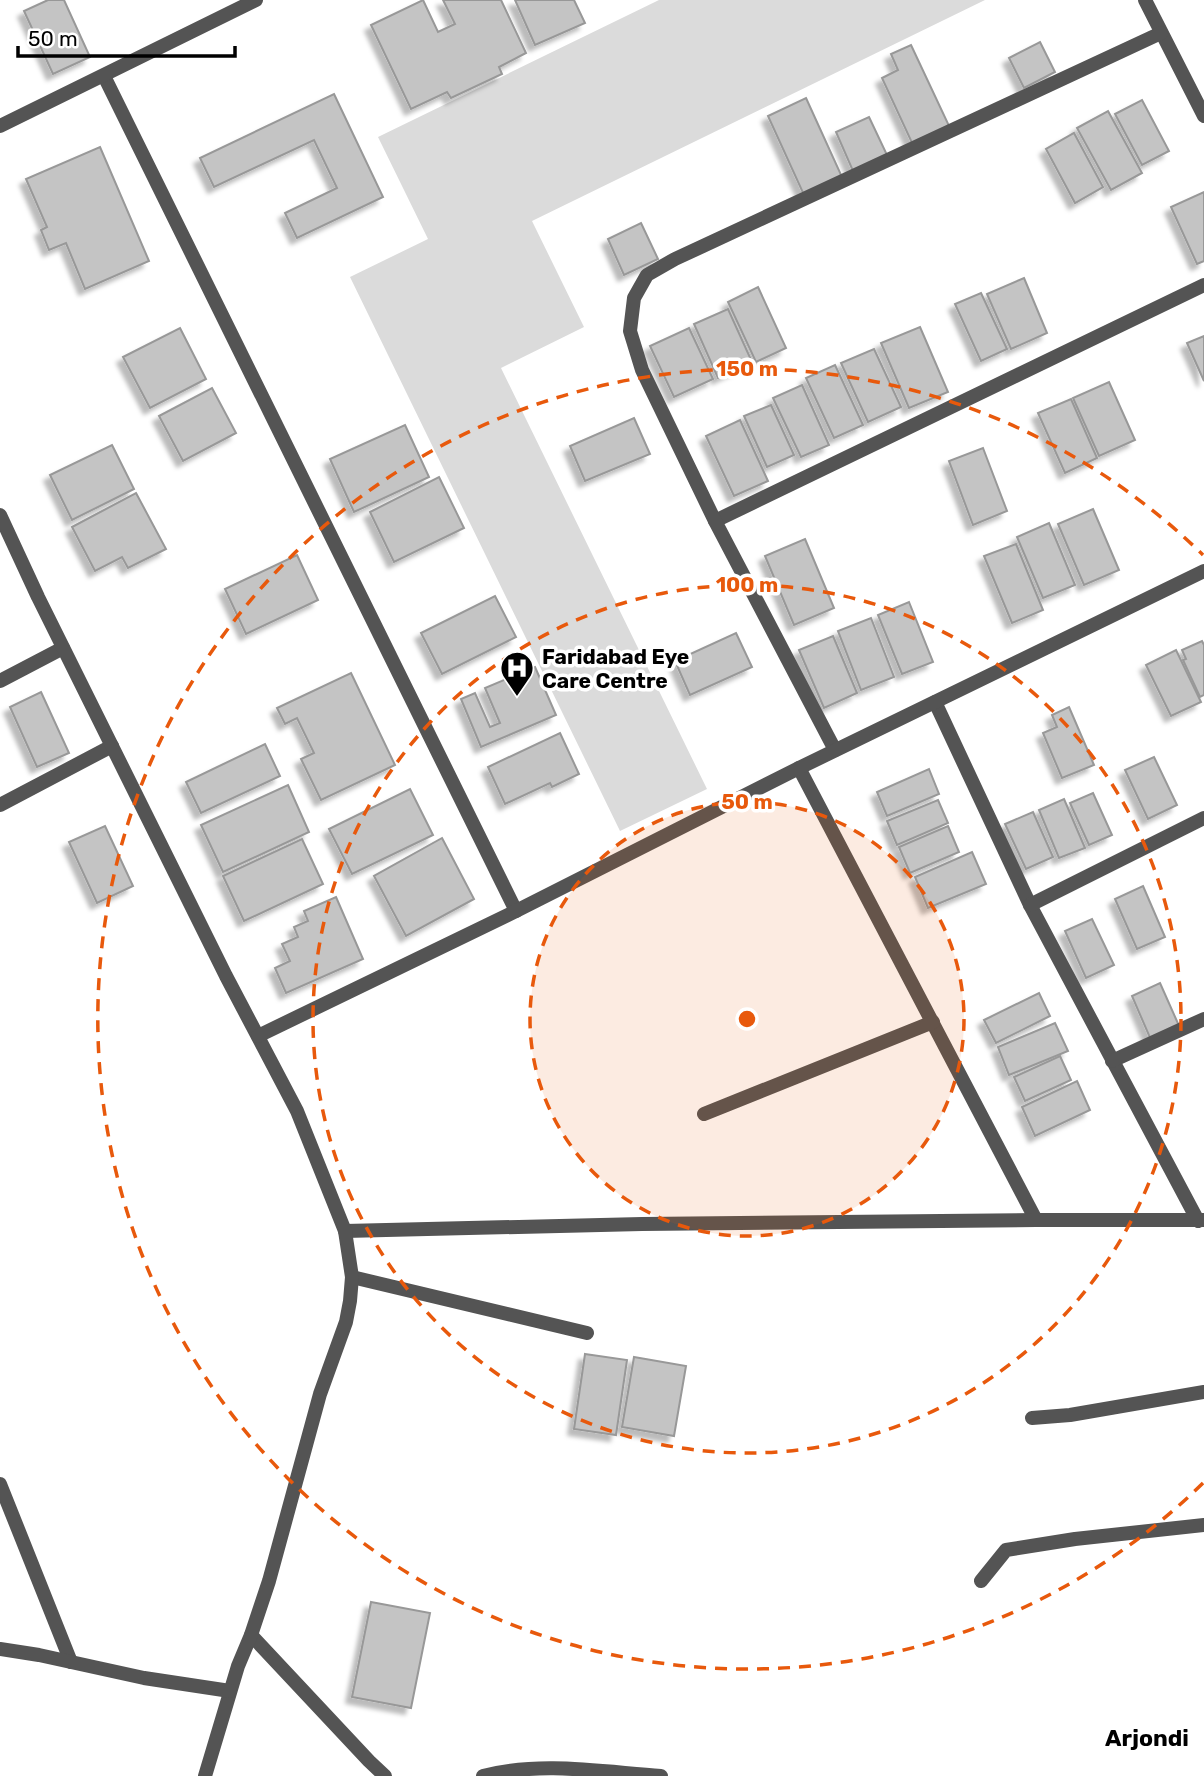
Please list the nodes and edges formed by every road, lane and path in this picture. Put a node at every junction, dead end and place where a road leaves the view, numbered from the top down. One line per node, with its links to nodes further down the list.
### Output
1 (256, 0): 4 (street)
2 (1145, 0): 3 (street)
3 (1161, 33): 5 (street); 9 (street)
4 (104, 76): 6 (street); 21 (street)
5 (1204, 116)
6 (0, 126)
7 (1204, 285): 9 (street)
8 (0, 515): 10 (street)
9 (715, 521): 16 (street)
10 (5, 541): 12 (street)
11 (1204, 571): 14 (street)
12 (63, 648): 13 (street); 15 (street)
13 (0, 681)
14 (935, 702): 16 (street); 20 (street)
15 (112, 746): 18 (street); 24 (street)
16 (835, 750): 17 (street)
17 (799, 768): 21 (street); 23 (street)
18 (0, 805)
19 (1204, 818): 20 (street)
20 (1030, 905): 25 (street)
21 (516, 911): 24 (street)
22 (1204, 1019): 25 (street)
23 (933, 1022): 26 (street); 27 (street)
24 (258, 1036): 29 (street)
25 (1112, 1061): 28 (street)
26 (704, 1114)
27 (1036, 1220): 28 (street); 29 (street)
28 (1201, 1221)
29 (345, 1231): 30 (street)
30 (352, 1277): 31 (street); 37 (street)
31 (587, 1333)
32 (1204, 1392): 33 (street)
33 (1032, 1418)
34 (0, 1484): 39 (street)
35 (1204, 1525): 36 (street)
36 (981, 1581)
37 (251, 1636): 40 (street); 42 (street)
38 (0, 1649): 39 (street)
39 (71, 1662): 40 (street)
40 (230, 1691): 41 (street)
41 (205, 1776)
42 (385, 1776)
43 (483, 1776): 44 (street)
44 (660, 1776)

